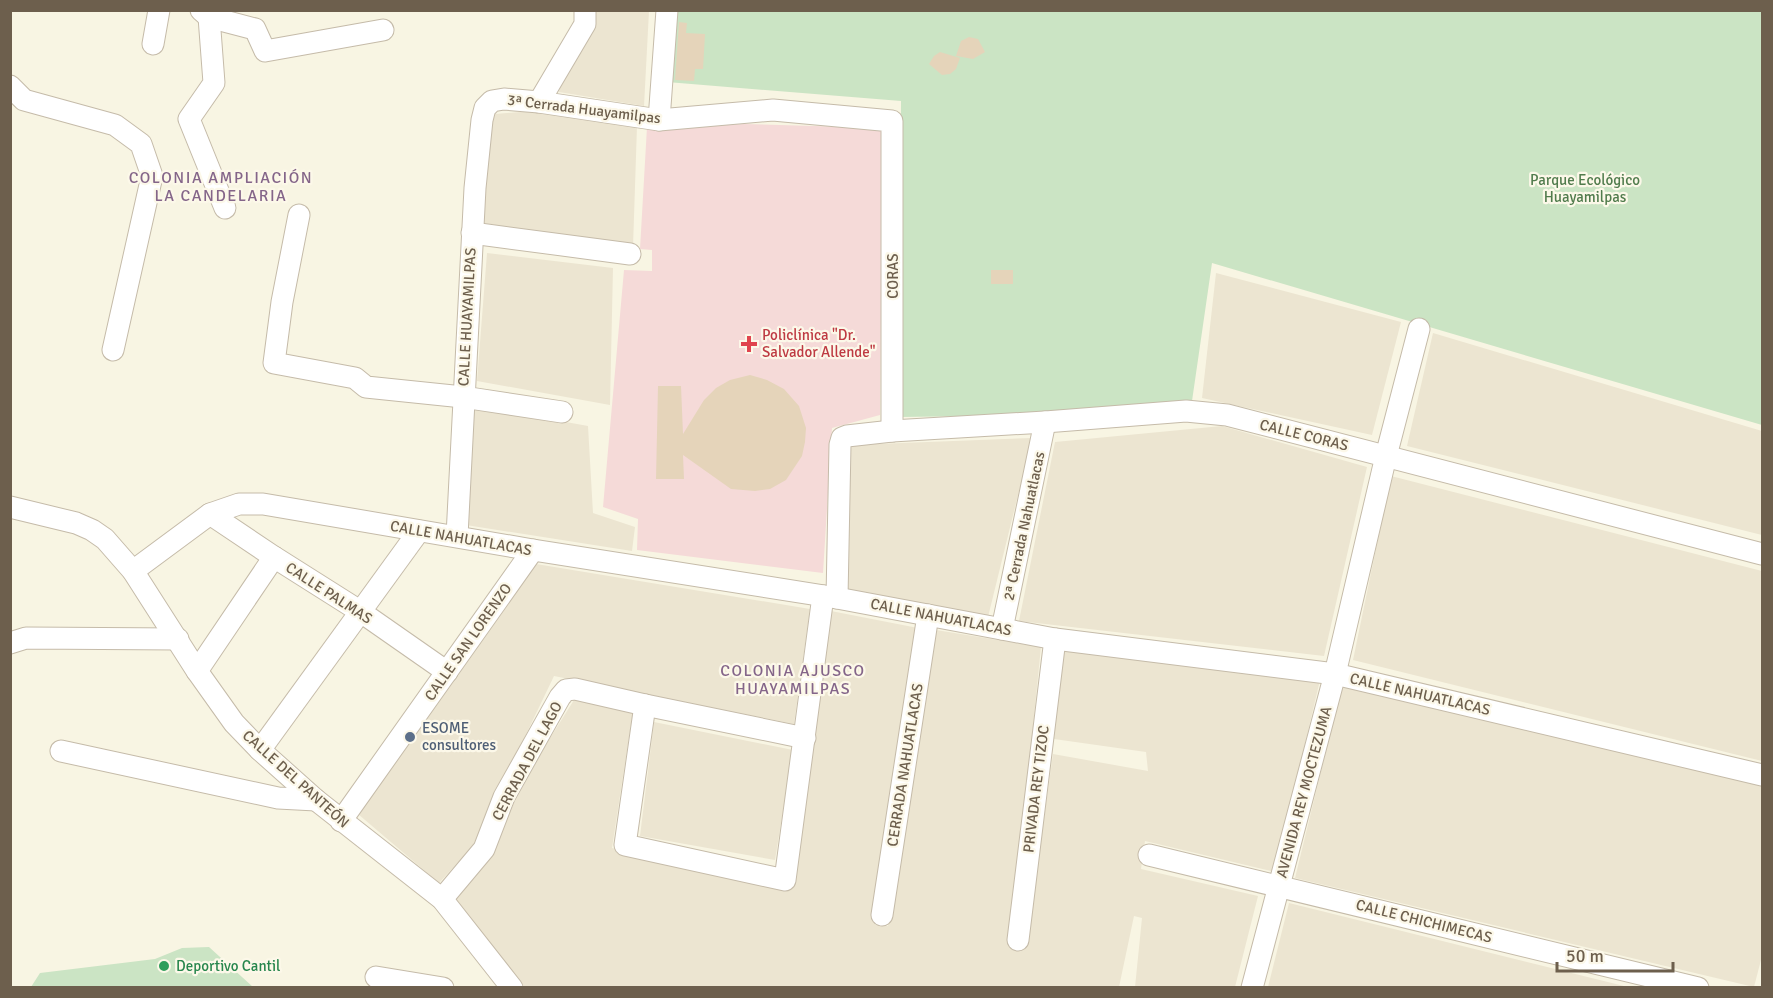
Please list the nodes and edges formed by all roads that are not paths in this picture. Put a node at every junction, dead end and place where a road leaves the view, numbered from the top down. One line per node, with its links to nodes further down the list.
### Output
1 (159, 10): 6 (street)
2 (585, 10): 9 (street)
3 (667, 10): 10 (street)
4 (205, 14): 5 (street); 12 (street)
5 (383, 30)
6 (153, 44)
7 (10, 86): 17 (street)
8 (492, 101): 9 (street, 3ª Cerrada Huayamilpas); 14 (street, CALLE HUAYAMILPAS)
9 (539, 102): 10 (street, 3ª Cerrada Huayamilpas)
10 (659, 120): 11 (street, 3ª Cerrada Huayamilpas)
11 (892, 121): 21 (street, CORAS)
12 (225, 208)
13 (299, 215): 18 (street)
14 (472, 233): 15 (street); 18 (street, CALLE HUAYAMILPAS)
15 (630, 254)
16 (1419, 329): 22 (street, AVENIDA REY MOCTEZUMA)
17 (113, 350)
18 (464, 398): 19 (street); 26 (street, CALLE HUAYAMILPAS)
19 (562, 412)
20 (1045, 422): 21 (street, CALLE CORAS); 22 (street, CALLE CORAS); 34 (street, 2ª Cerrada Nahuatlacas)
21 (892, 431): 31 (street, CALLE CORAS)
22 (1386, 456): 28 (street, CALLE CORAS); 40 (street, AVENIDA REY MOCTEZUMA)
23 (10, 507): 30 (street, CALLE DEL PANTEÓN)
24 (210, 514): 25 (street, CALLE NAHUATLACAS); 29 (street, CALLE PALMAS); 30 (street, CALLE NAHUATLACAS)
25 (419, 531): 26 (street, CALLE NAHUATLACAS); 32 (street)
26 (457, 536): 27 (street, CALLE NAHUATLACAS)
27 (533, 550): 31 (street, CALLE NAHUATLACAS); 39 (street, CALLE SAN LORENZO)
28 (1762, 554)
29 (274, 558): 32 (street, CALLE PALMAS); 38 (street)
30 (133, 571): 35 (street, CALLE DEL PANTEÓN)
31 (830, 597): 33 (street, CALLE NAHUATLACAS); 42 (street)
32 (361, 612): 39 (street, CALLE PALMAS); 44 (street)
33 (928, 615): 34 (street, CALLE NAHUATLACAS); 51 (street, CERRADA NAHUATLACAS)
34 (1002, 629): 36 (street, CALLE NAHUATLACAS)
35 (178, 639): 37 (street); 38 (street, CALLE DEL PANTEÓN)
36 (1055, 639): 40 (street, CALLE NAHUATLACAS); 52 (street, PRIVADA REY TIZOC)
37 (10, 643)
38 (197, 671): 44 (street, CALLE DEL PANTEÓN)
39 (447, 672): 47 (street, CALLE SAN LORENZO)
40 (1335, 674): 45 (street, CALLE NAHUATLACAS); 49 (street, AVENIDA REY MOCTEZUMA)
41 (645, 705): 42 (street, CERRADA DEL LAGO); 42 (street); 50 (street, CERRADA DEL LAGO)
42 (805, 738)
43 (60, 750): 46 (street)
44 (260, 750): 46 (street, CALLE DEL PANTEÓN)
45 (1762, 775)
46 (316, 800): 47 (street, CALLE DEL PANTEÓN)
47 (341, 821): 50 (street, CALLE DEL PANTEÓN)
48 (1149, 855): 49 (street, CALLE CHICHIMECAS)
49 (1279, 886): 56 (street, AVENIDA REY MOCTEZUMA); 57 (street, CALLE CHICHIMECAS)
50 (442, 899): 55 (street, CALLE DEL PANTEÓN)
51 (882, 915)
52 (1018, 940)
53 (376, 977): 54 (street)
54 (443, 987)
55 (512, 987)
56 (1252, 987)
57 (1698, 987)

